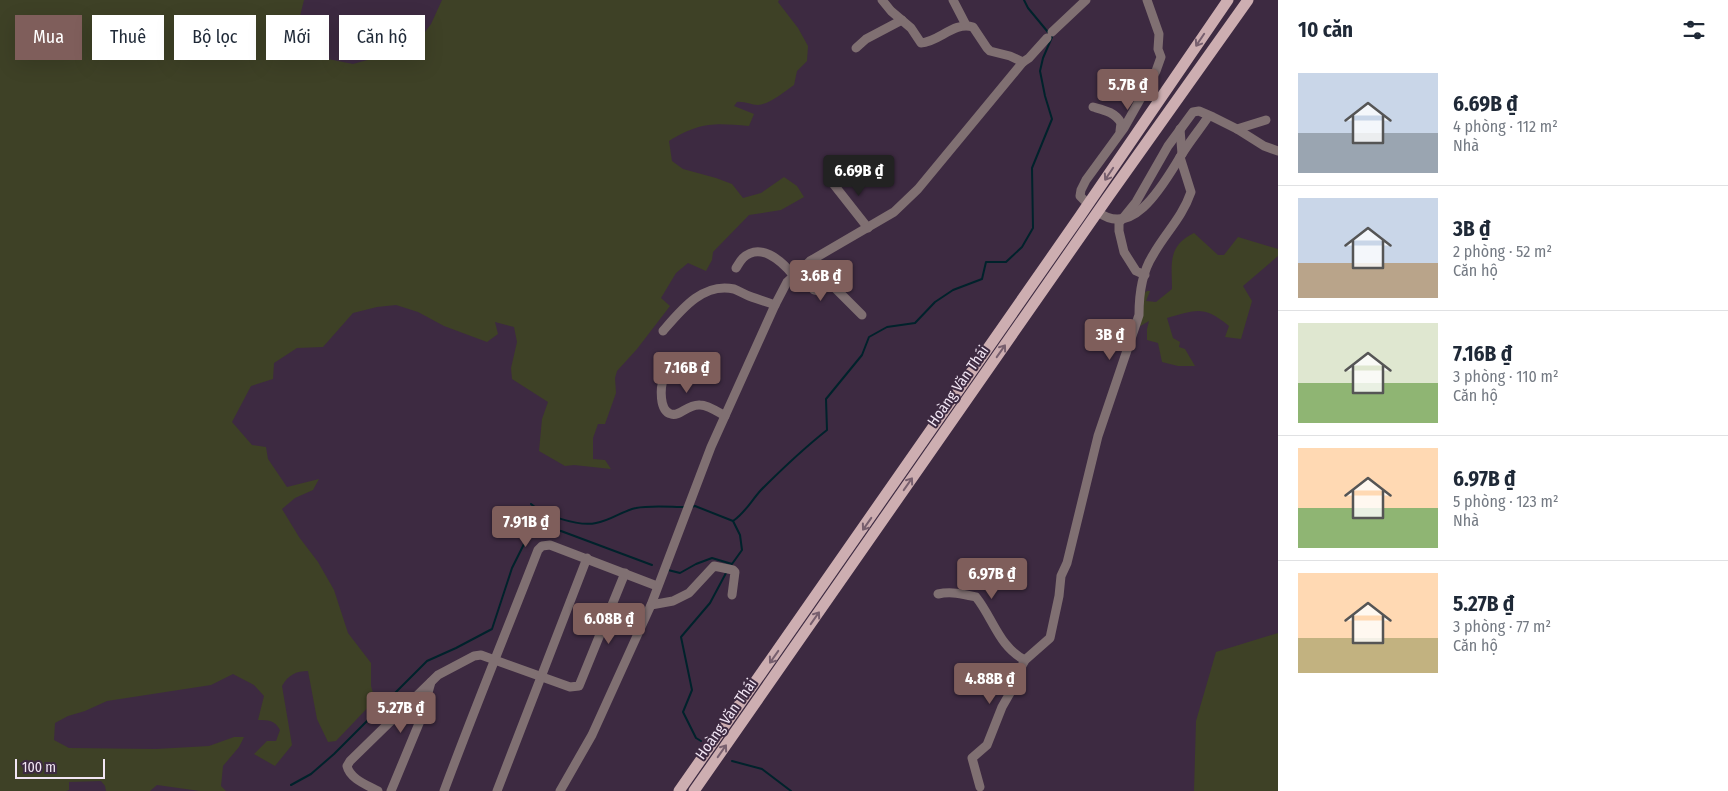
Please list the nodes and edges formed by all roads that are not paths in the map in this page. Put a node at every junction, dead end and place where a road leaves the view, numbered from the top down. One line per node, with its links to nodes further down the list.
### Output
1 (882, 0): 7 (street)
2 (953, 0): 8 (street)
3 (1086, 0): 10 (street)
4 (1147, 0): 16 (street)
5 (1228, 0): 20 (main road, Hoàng Văn Thái, one-way to 20)
6 (1248, 0): 21 (main road, Hoàng Văn Thái)
7 (902, 20): 8 (street); 9 (street)
8 (966, 25): 10 (street)
9 (856, 48)
10 (1023, 62): 23 (street)
11 (1093, 107): 16 (street)
12 (1208, 116): 14 (street); 15 (street); 18 (street)
13 (1266, 120): 14 (street)
14 (1237, 129): 17 (street)
15 (1180, 130): 18 (street); 22 (street)
16 (1116, 140): 20 (street)
17 (1278, 151)
18 (1181, 155): 22 (street); 26 (street)
19 (831, 181): 23 (street)
20 (1088, 204): 21 (main road); 48 (main road, Hoàng Văn Thái, one-way to 48)
21 (1098, 212): 22 (street); 49 (main road, Hoàng Văn Thái, one-way to 21)
22 (1124, 219): 26 (street)
23 (868, 228): 25 (street)
24 (736, 268): 25 (street)
25 (796, 273): 27 (street); 28 (street)
26 (1145, 275): 39 (street)
27 (775, 305): 29 (street); 31 (street)
28 (862, 315)
29 (663, 331)
30 (675, 367): 31 (street)
31 (725, 416): 34 (street)
32 (587, 558): 33 (street); 38 (street); 40 (street)
33 (625, 574): 34 (street); 40 (street)
34 (657, 586): 37 (street)
35 (938, 594): 39 (street)
36 (732, 595): 37 (street)
37 (651, 605): 47 (street)
38 (496, 660): 40 (street); 41 (street); 45 (street)
39 (1025, 660): 42 (street)
40 (542, 677): 46 (street)
41 (431, 682): 43 (street); 44 (street)
42 (980, 786)
43 (378, 791)
44 (391, 791)
45 (444, 791)
46 (497, 791)
47 (560, 791)
48 (679, 791)
49 (694, 791)

